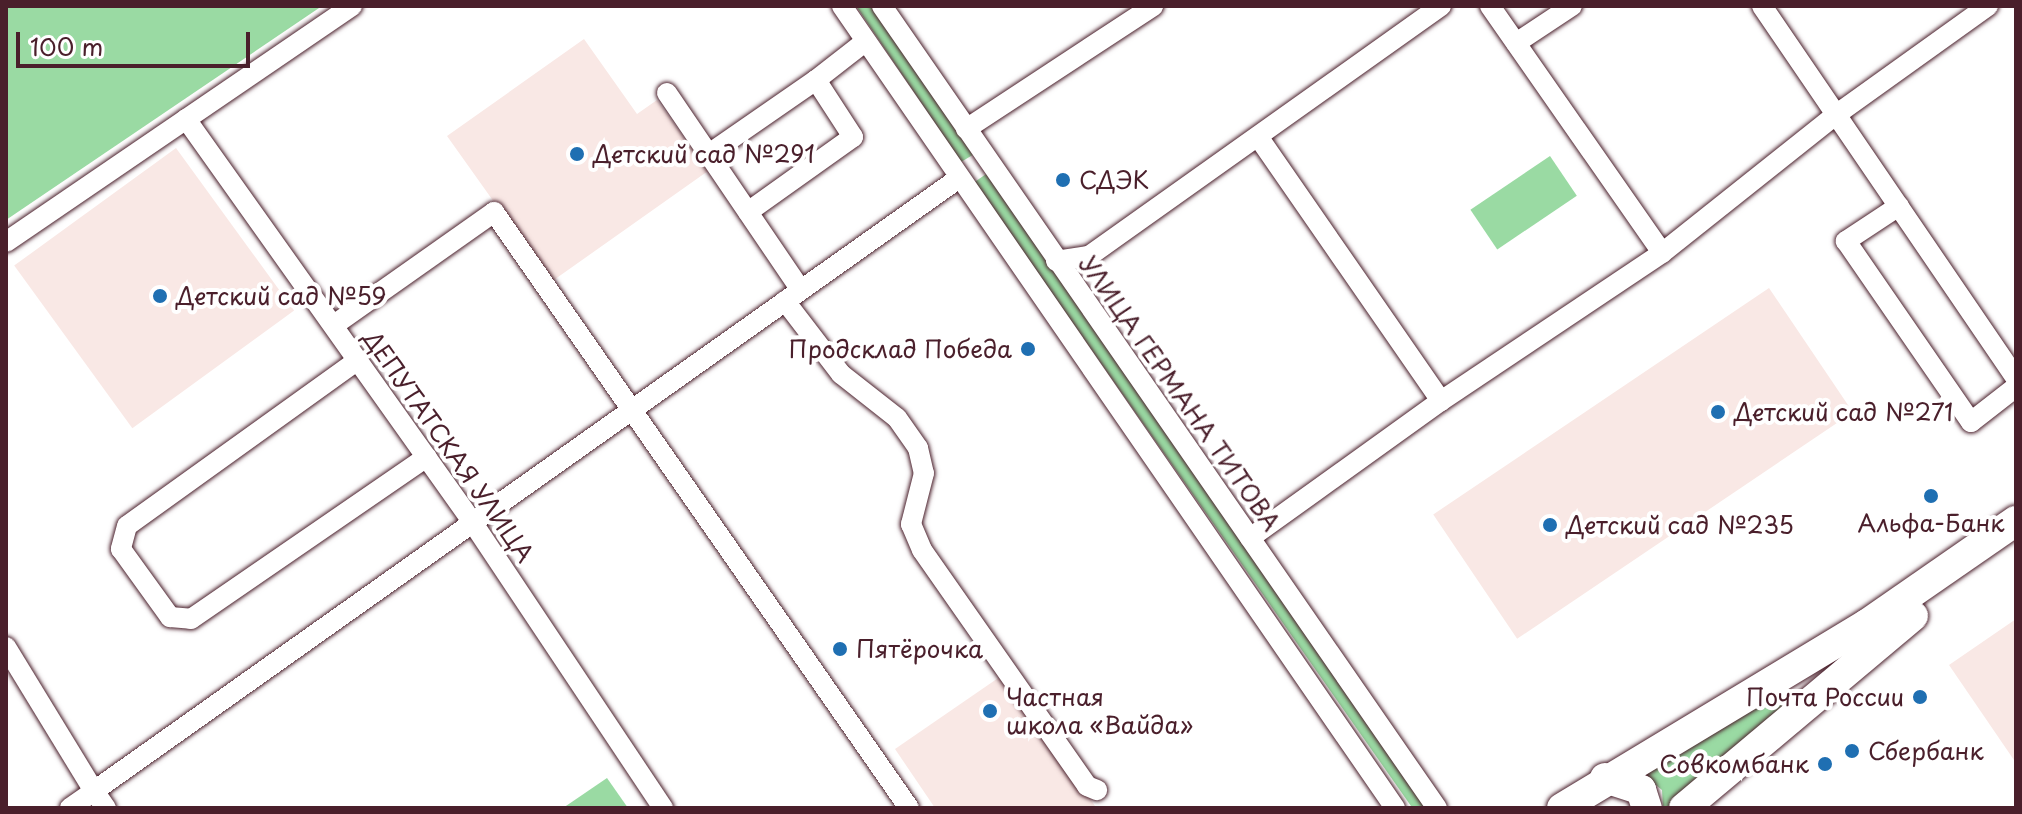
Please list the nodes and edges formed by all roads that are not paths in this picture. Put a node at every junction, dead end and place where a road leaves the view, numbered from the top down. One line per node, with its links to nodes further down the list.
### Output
1 (352, 6): 15 (street)
2 (842, 6): 10 (street)
3 (882, 6): 16 (street, УЛИЦА ГЕРМАНА ТИТОВА)
4 (1153, 6): 16 (street)
5 (1441, 6): 17 (street)
6 (1490, 6): 11 (street)
7 (1572, 6): 11 (street)
8 (1762, 6): 14 (street)
9 (1988, 6): 14 (street)
10 (866, 41): 12 (street); 20 (street)
11 (1516, 43): 24 (street)
12 (816, 80): 18 (street); 22 (street)
13 (667, 93): 18 (street)
14 (1837, 114): 21 (street); 24 (street)
15 (186, 119): 23 (street); 27 (street, ДЕПУТАТСКАЯ УЛИЦА)
16 (966, 129): 19 (street, УЛИЦА ГЕРМАНА ТИТОВА)
17 (1259, 138): 25 (street); 31 (street)
18 (709, 154): 22 (street)
19 (984, 155): 20 (street); 25 (street, УЛИЦА ГЕРМАНА ТИТОВА)
20 (958, 176): 26 (street); 45 (street)
21 (1899, 206): 29 (street); 30 (street)
22 (748, 212): 26 (street)
23 (6, 242)
24 (1662, 253): 31 (street)
25 (1056, 261): 36 (street, УЛИЦА ГЕРМАНА ТИТОВА)
26 (793, 295): 32 (street); 40 (street)
27 (334, 325): 28 (street, ДЕПУТАТСКАЯ УЛИЦА); 32 (street)
28 (358, 360): 33 (street, ДЕПУТАТСКАЯ УЛИЦА); 33 (street)
29 (2016, 379)
30 (2016, 387)
31 (1441, 401): 36 (street)
32 (633, 408): 35 (street); 44 (street)
33 (427, 457): 35 (street, ДЕПУТАТСКАЯ УЛИЦА)
34 (2016, 521): 39 (highway)
35 (473, 523): 41 (street); 43 (street, ДЕПУТАТСКАЯ УЛИЦА)
36 (1250, 538): 46 (street, УЛИЦА ГЕРМАНА ТИТОВА)
37 (2016, 544): 49 (highway)
38 (6, 647): 41 (street)
39 (1605, 778): 47 (highway); 48 (highway)
40 (1097, 790)
41 (100, 799): 42 (street)
42 (70, 808)
43 (663, 808)
44 (909, 808)
45 (1395, 808)
46 (1437, 808)
47 (1562, 808)
48 (1647, 808)
49 (1684, 808)

